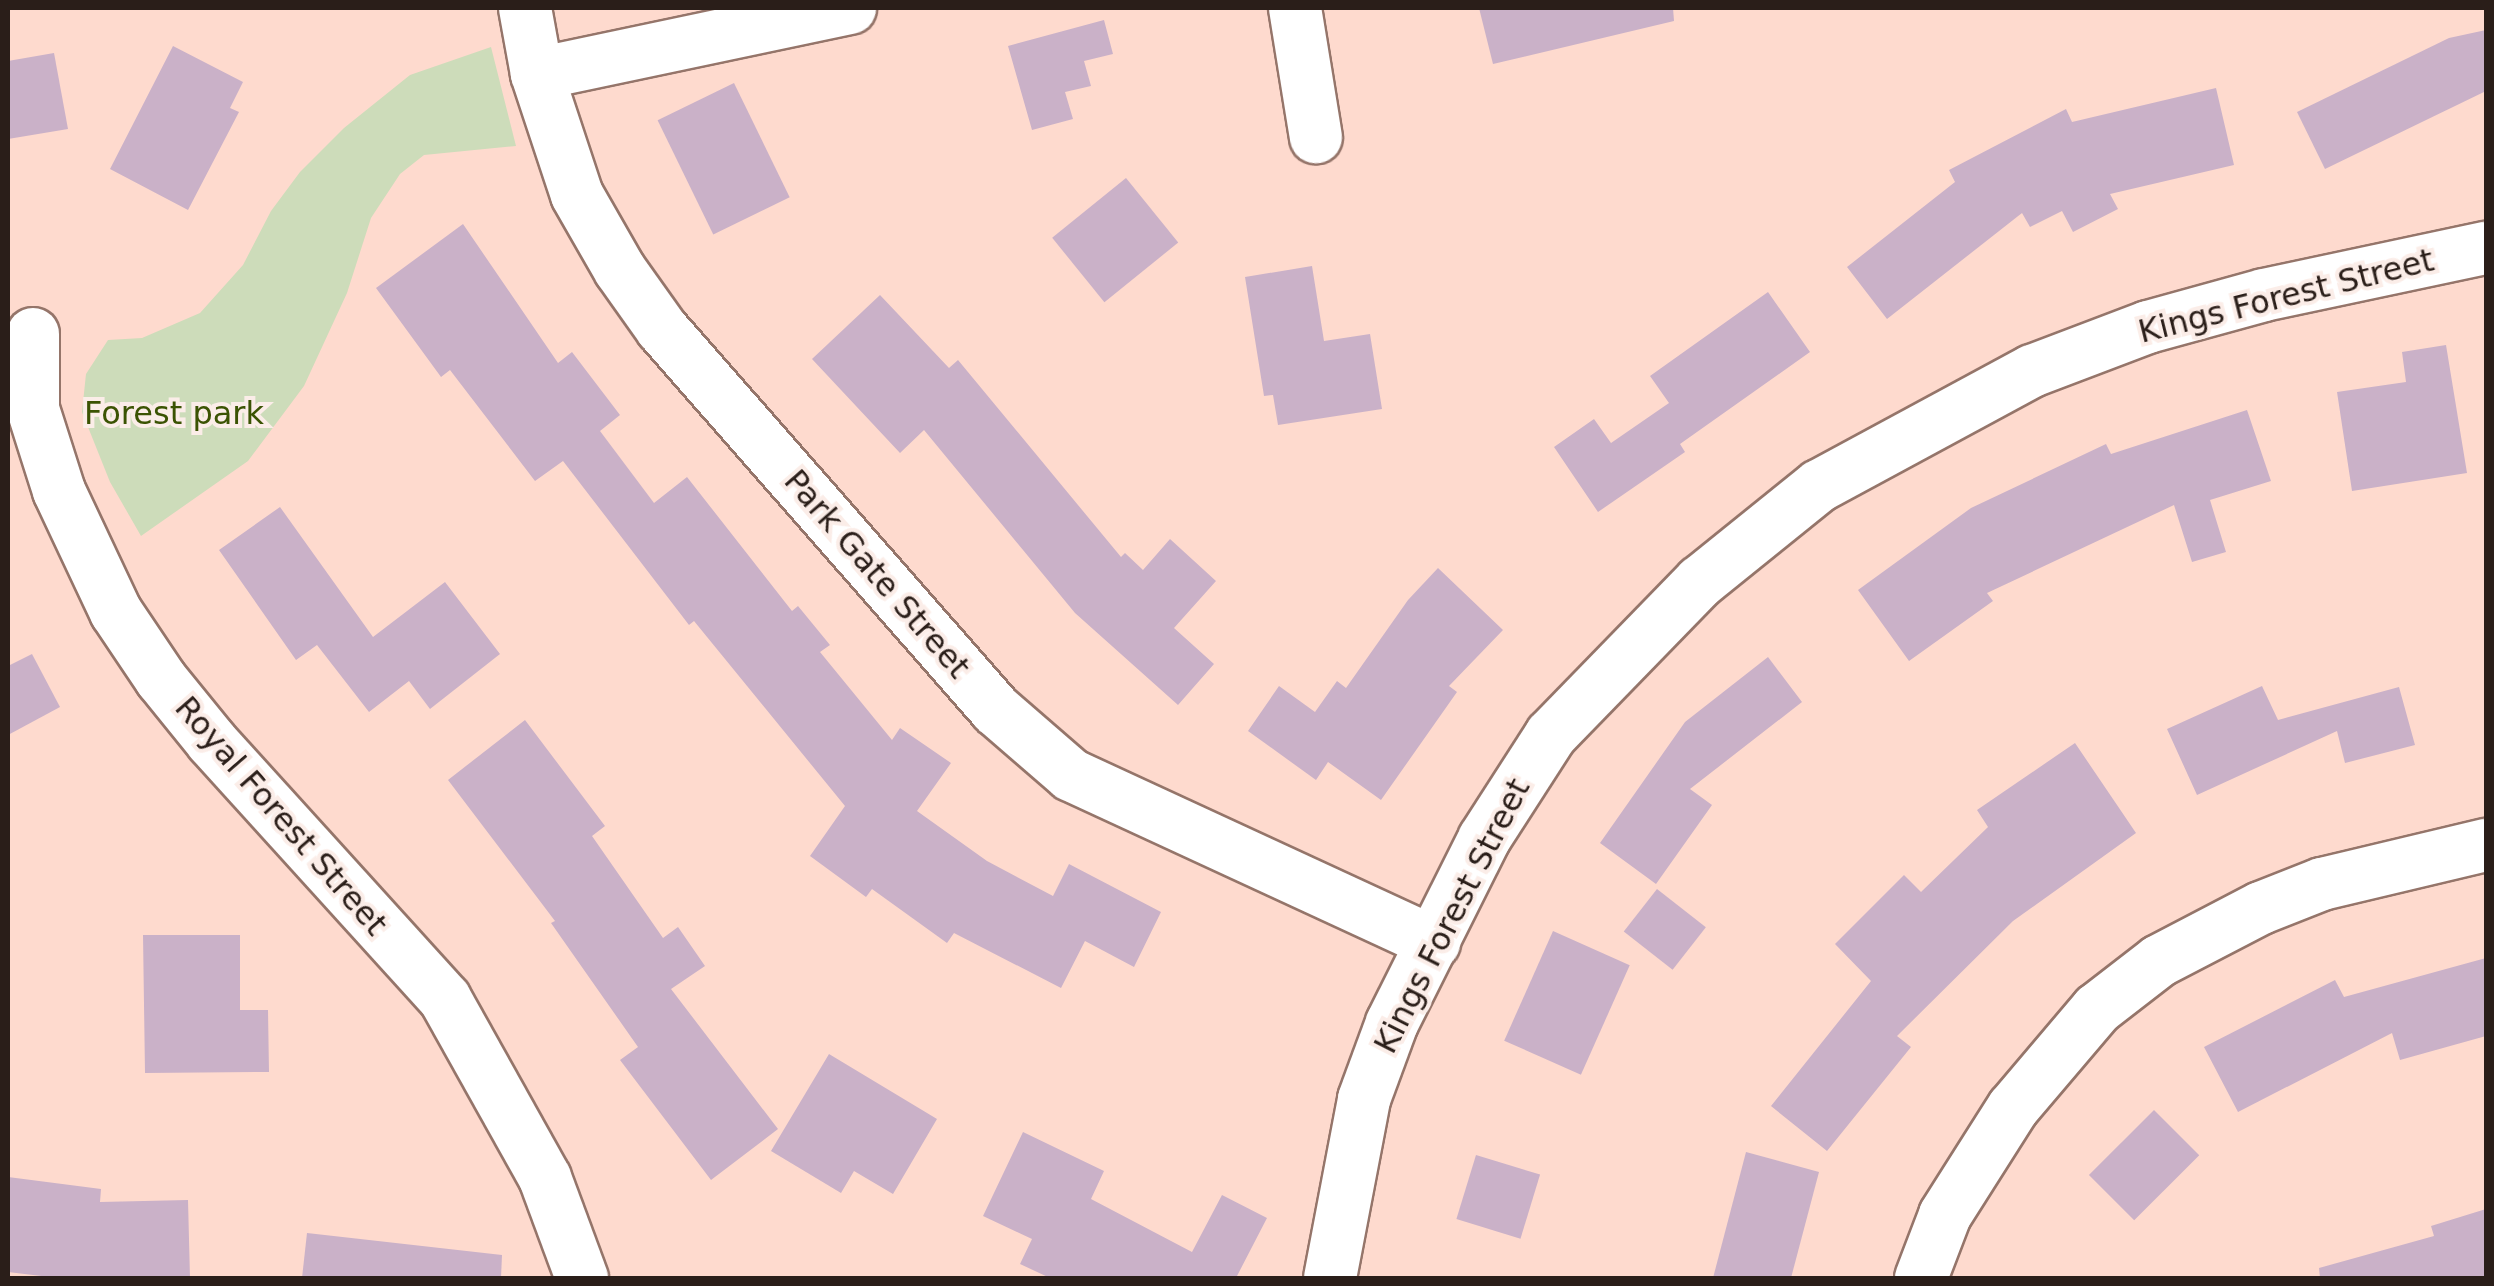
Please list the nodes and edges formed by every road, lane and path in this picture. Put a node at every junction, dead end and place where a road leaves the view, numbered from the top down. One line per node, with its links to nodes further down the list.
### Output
1 (525, 8): 4 (street, Park Gate Street)
2 (850, 8): 4 (street)
3 (1295, 8): 5 (street)
4 (537, 74): 9 (street, Park Gate Street)
5 (1316, 137)
6 (2486, 248): 9 (street, Kings Forest Street)
7 (33, 334): 10 (street, Royal Forest Street)
8 (2486, 845): 12 (street)
9 (1434, 942): 11 (street, Kings Forest Street)
10 (582, 1278)
11 (1330, 1278)
12 (1921, 1278)

